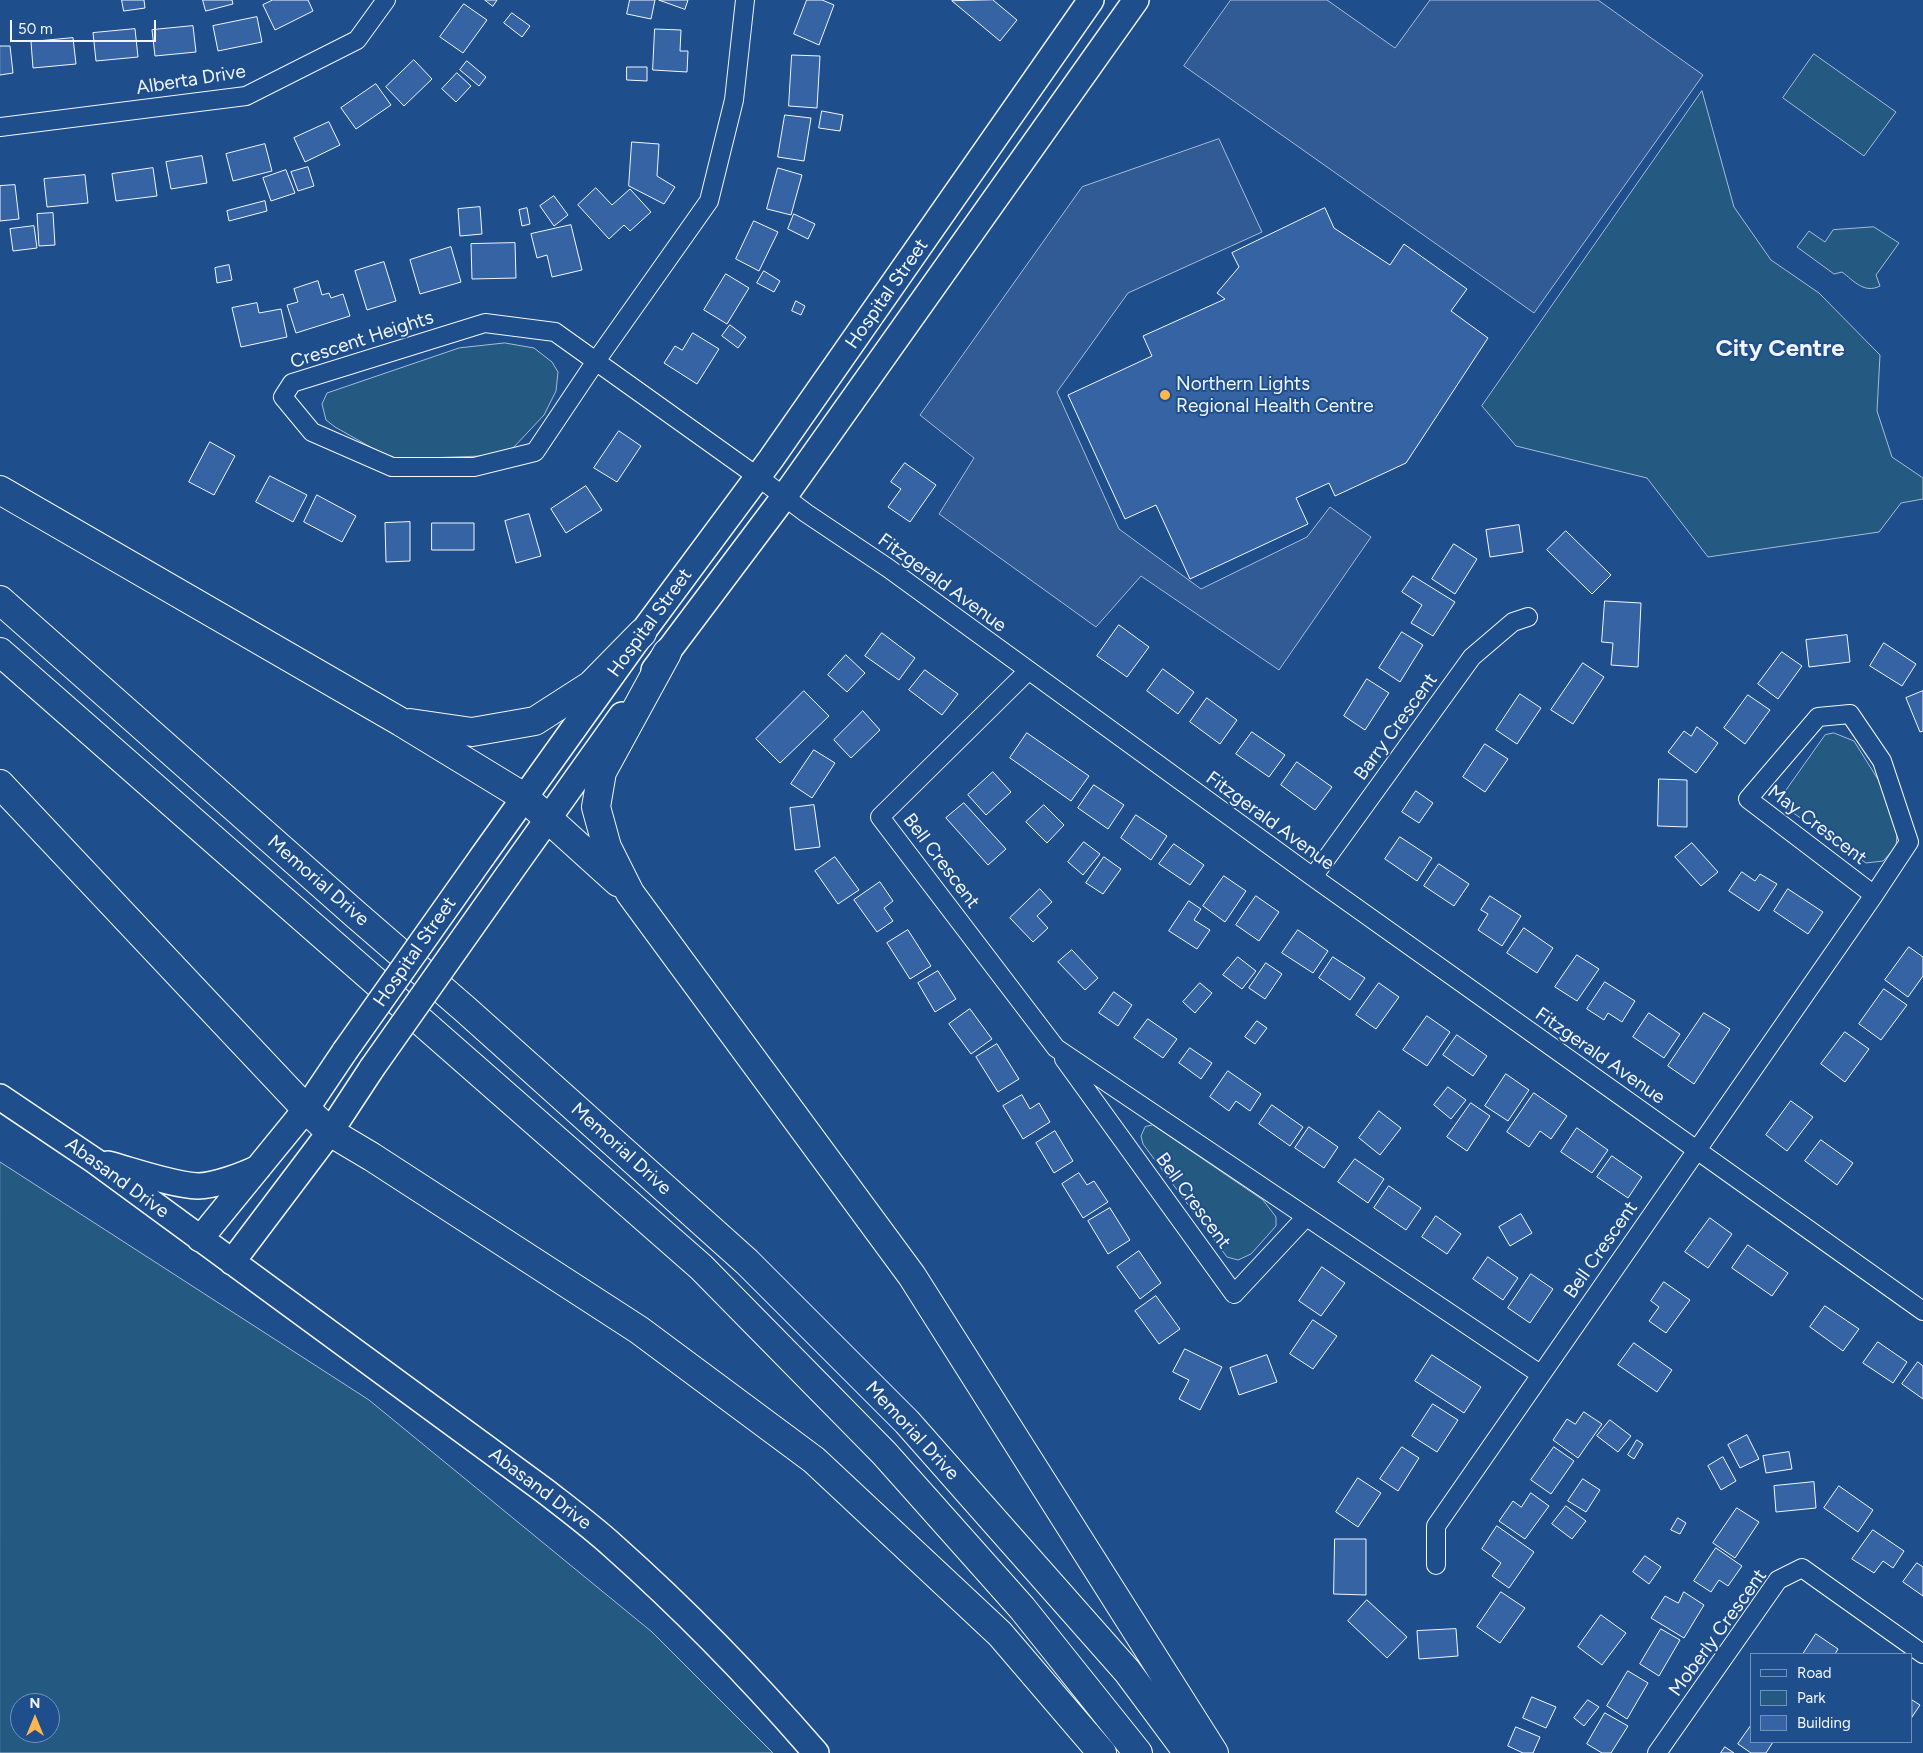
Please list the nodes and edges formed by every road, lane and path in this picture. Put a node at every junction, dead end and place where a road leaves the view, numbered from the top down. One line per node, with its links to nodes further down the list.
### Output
1 (386, 0): 5 (street, Alberta Drive)
2 (746, 0): 6 (street, Crescent Heights)
3 (1091, 0): 7 (main road, Hospital Street)
4 (1136, 0): 9 (main road, Hospital Street)
5 (0, 127)
6 (596, 361): 6 (street, Crescent Heights); 7 (street, Fitzgerald Avenue)
7 (758, 477): 9 (street, Fitzgerald Avenue); 12 (main road, Hospital Street)
8 (0, 490): 16 (highway)
9 (784, 497): 14 (main road, Hospital Street); 15 (street, Fitzgerald Avenue)
10 (0, 600): 40 (highway, Memorial Drive)
11 (1528, 617): 20 (street, Barry Crescent)
12 (642, 633): 16 (highway); 18 (main road, Hospital Street)
13 (0, 652): 39 (highway, Memorial Drive)
14 (667, 653): 19 (main road, Hospital Street); 21 (highway)
15 (1028, 671): 20 (street, Fitzgerald Avenue); 23 (street, Bell Crescent)
16 (401, 722): 18 (highway)
17 (0, 784): 25 (highway)
18 (524, 797): 19 (highway); 25 (main road, Hospital Street, bridge)
19 (548, 818): 21 (highway); 26 (main road, Hospital Street, bridge)
20 (1312, 878): 27 (street, Fitzgerald Avenue)
21 (630, 893): 41 (highway)
22 (1874, 895): 22 (street, May Crescent); 27 (street, May Crescent)
23 (1056, 1048): 30 (street, Bell Crescent); 30 (street, Bell Crescent)
24 (0, 1097): 28 (main road, Abasand Drive)
25 (306, 1109): 26 (highway); 29 (main road, Hospital Street)
26 (330, 1132): 32 (main road); 38 (highway)
27 (1697, 1151): 33 (street, Fitzgerald Avenue); 34 (street, Bell Crescent)
28 (96, 1161): 29 (main road); 31 (main road, Abasand Drive)
29 (258, 1168): 31 (main road, Hospital Street)
30 (1306, 1217): 34 (street, Bell Crescent)
31 (200, 1238): 32 (main road, Abasand Drive)
32 (232, 1262): 37 (main road, Abasand Drive)
33 (1923, 1311)
34 (1540, 1374): 35 (street, Bell Crescent)
35 (1436, 1565)
36 (1923, 1654): 42 (street, Moberly Crescent)
37 (816, 1753)
38 (1102, 1753)
39 (1138, 1753)
40 (1188, 1753)
41 (1214, 1753)
42 (1657, 1753)

